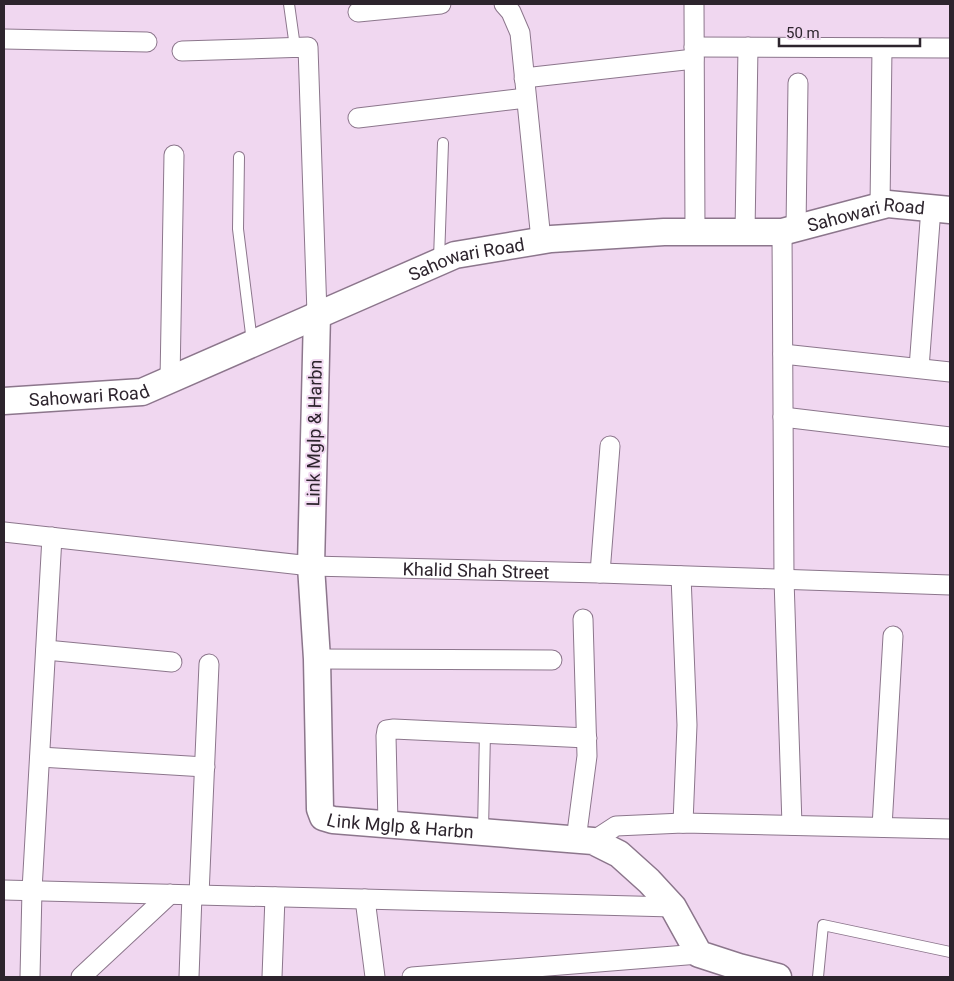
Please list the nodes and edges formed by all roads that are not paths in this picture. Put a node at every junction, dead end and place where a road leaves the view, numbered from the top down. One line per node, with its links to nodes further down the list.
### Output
1 (289, 4): 8 (lane)
2 (441, 4): 5 (street)
3 (504, 4): 14 (street)
4 (694, 4): 13 (street)
5 (358, 12)
6 (4, 39): 7 (street)
7 (147, 42)
8 (295, 47): 12 (street); 28 (street)
9 (748, 47): 10 (street); 13 (street); 25 (street)
10 (882, 48): 11 (street); 21 (street)
11 (950, 48)
12 (182, 52)
13 (694, 53): 14 (street); 24 (street)
14 (524, 78): 16 (street)
15 (798, 83): 23 (street)
16 (526, 98): 17 (street); 26 (street)
17 (358, 118)
18 (443, 143): 27 (lane)
19 (174, 154): 33 (street)
20 (239, 157): 29 (lane)
21 (880, 206): 22 (street, Sahowari Road); 23 (street, Sahowari Road)
22 (941, 209): 31 (street)
23 (789, 230): 25 (street, Sahowari Road); 30 (street)
24 (695, 232): 25 (street, Sahowari Road); 26 (street, Sahowari Road)
25 (745, 232)
26 (541, 240): 27 (street, Sahowari Road)
27 (439, 262): 28 (street, Sahowari Road)
28 (316, 314): 29 (street, Sahowari Road); 40 (street, Link Mglp & Harbn)
29 (252, 343): 33 (street, Sahowari Road)
30 (782, 354): 31 (street); 35 (street)
31 (919, 368): 32 (street)
32 (950, 372)
33 (170, 380): 34 (street, Sahowari Road)
34 (4, 401)
35 (783, 418): 36 (street); 43 (street)
36 (950, 438)
37 (610, 446): 41 (street)
38 (4, 532): 39 (street, Khalid Shah Street)
39 (52, 538): 40 (street, Khalid Shah Street); 47 (street)
40 (312, 566): 41 (street, Khalid Shah Street); 48 (street, Link Mglp & Harbn)
41 (600, 572): 42 (street, Khalid Shah Street)
42 (681, 576): 43 (street, Khalid Shah Street); 56 (street)
43 (784, 579): 44 (street, Khalid Shah Street); 58 (street)
44 (950, 585)
45 (583, 619): 53 (street)
46 (893, 636): 59 (street)
47 (46, 650): 50 (street); 54 (street)
48 (317, 659): 49 (street); 57 (street, Link Mglp & Harbn)
49 (552, 660)
50 (172, 662)
51 (209, 664): 55 (street)
52 (485, 732): 53 (street); 57 (street); 61 (lane)
53 (587, 738): 62 (street)
54 (40, 757): 55 (street); 64 (street)
55 (205, 768): 66 (street)
56 (683, 823): 58 (street); 62 (street)
57 (388, 824): 61 (street, Link Mglp & Harbn)
58 (792, 825): 59 (street)
59 (882, 827): 60 (street)
60 (950, 829)
61 (483, 832): 62 (street, Link Mglp & Harbn)
62 (584, 841): 69 (street, Link Mglp & Harbn)
63 (4, 890): 64 (street)
64 (32, 890): 65 (street); 73 (street)
65 (170, 894): 66 (street); 72 (street)
66 (195, 895): 67 (street); 75 (street)
67 (275, 896): 68 (street); 76 (street)
68 (365, 899): 69 (street); 77 (street)
69 (673, 907): 71 (street, Link Mglp & Harbn)
70 (950, 952): 80 (lane)
71 (699, 954): 78 (street); 79 (street)
72 (95, 971): 74 (street)
73 (30, 977)
74 (81, 977)
75 (189, 977)
76 (272, 977)
77 (375, 977)
78 (412, 977)
79 (778, 977)
80 (818, 977)

